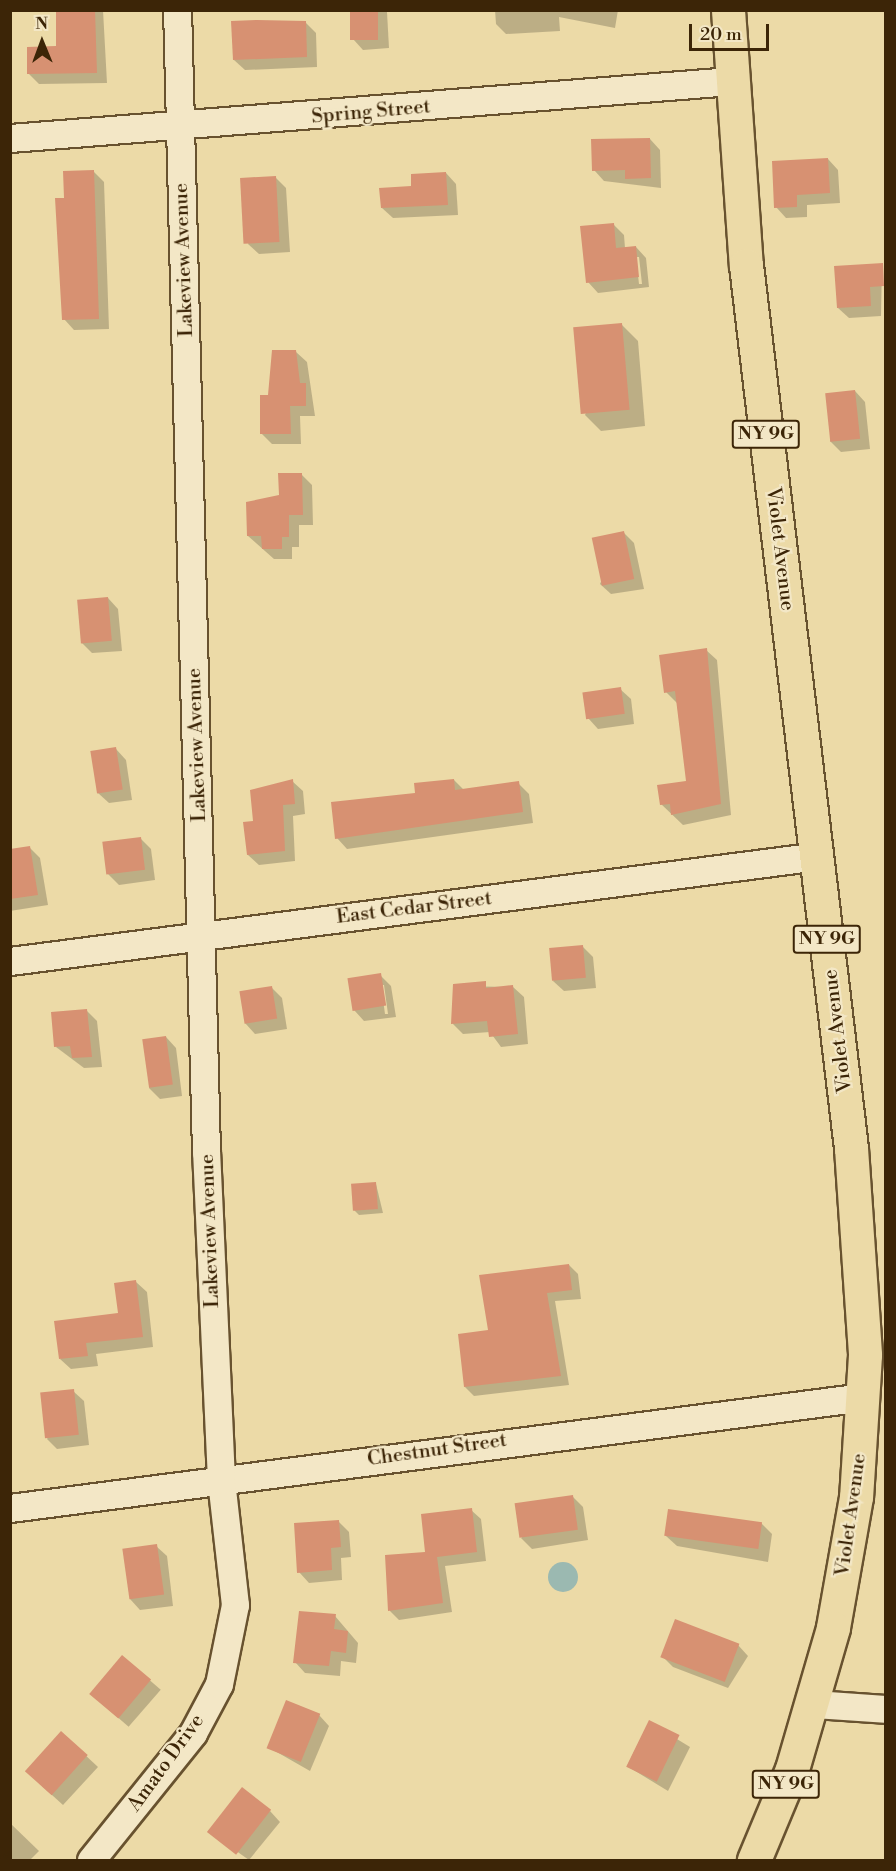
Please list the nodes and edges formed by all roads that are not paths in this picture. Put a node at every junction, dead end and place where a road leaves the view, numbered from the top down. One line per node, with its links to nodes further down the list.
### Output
1 (177, 10): 4 (street, Lakeview Avenue)
2 (728, 10): 3 (main road, Violet Avenue / NY 9G)
3 (731, 81): 4 (street, Spring Street); 6 (main road, Violet Avenue / NY 9G)
4 (180, 126): 5 (street, Spring Street); 7 (street, Lakeview Avenue)
5 (10, 138)
6 (818, 856): 7 (street, East Cedar Street); 9 (main road, Violet Avenue / NY 9G)
7 (202, 936): 8 (street, East Cedar Street); 10 (street, Lakeview Avenue)
8 (10, 961)
9 (864, 1397): 10 (street, Chestnut Street); 12 (main road, Violet Avenue / NY 9G)
10 (220, 1480): 11 (street, Chestnut Street); 14 (street, Amato Drive)
11 (10, 1508)
12 (813, 1704): 13 (street); 15 (main road, Violet Avenue / NY 9G)
13 (885, 1709)
14 (91, 1860)
15 (754, 1860)

